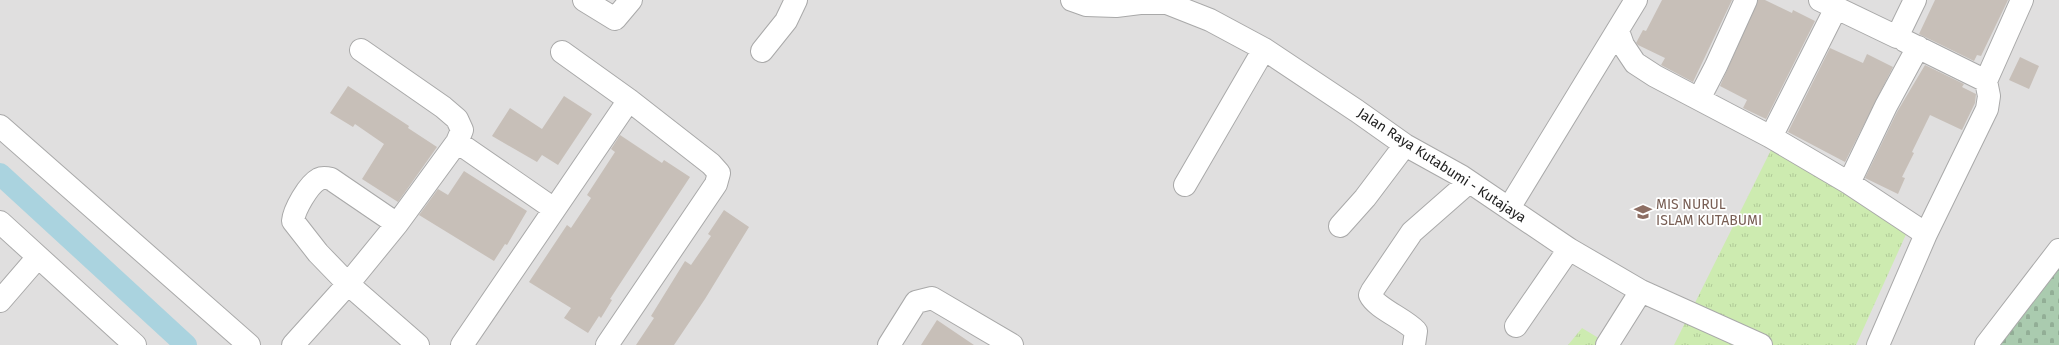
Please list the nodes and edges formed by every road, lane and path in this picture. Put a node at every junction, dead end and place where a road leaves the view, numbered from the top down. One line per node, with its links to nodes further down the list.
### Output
1 (584, 0): 2 (street)
2 (631, 0)
3 (796, 0): 15 (street)
4 (1072, 0): 13 (street, Jalan Raya Kutabumi - Kutajaya)
5 (1636, 0): 10 (street)
6 (1746, 0): 18 (street)
7 (1915, 0): 11 (street)
8 (2022, 0): 17 (street)
9 (1828, 4): 11 (street); 21 (street)
10 (1618, 31): 18 (street); 27 (street)
11 (1896, 37): 12 (street)
12 (1918, 47): 17 (street); 25 (street)
13 (1264, 49): 23 (street, Jalan Raya Kutabumi - Kutajaya); 26 (street)
14 (361, 50): 22 (street)
15 (762, 51)
16 (562, 52): 19 (street)
17 (1986, 81): 32 (street)
18 (1699, 99): 21 (street)
19 (629, 100): 28 (street); 45 (street)
20 (0, 126): 41 (street)
21 (1771, 136): 25 (street)
22 (457, 142): 28 (street); 30 (street)
23 (1405, 145): 24 (street, Jalan Raya Kutabumi - Kutajaya); 31 (street)
24 (1469, 182): 27 (street, Jalan Raya Kutabumi - Kutajaya); 48 (street)
25 (1849, 183): 32 (street)
26 (1185, 185)
27 (1510, 208): 33 (street, Jalan Raya Kutabumi - Kutajaya)
28 (554, 209): 44 (street)
29 (0, 222): 35 (street)
30 (397, 224): 36 (street); 36 (street)
31 (1340, 226)
32 (1926, 234): 51 (street)
33 (1569, 249): 37 (street, Jalan Raya Kutabumi - Kutajaya); 39 (street)
34 (2059, 250): 52 (street)
35 (38, 257): 38 (street); 40 (street)
36 (348, 284): 42 (street); 43 (street)
37 (1641, 291): 49 (street); 50 (street, Jalan Raya Kutabumi - Kutajaya)
38 (0, 301)
39 (1516, 326)
40 (135, 345)
41 (249, 345)
42 (293, 345)
43 (418, 345)
44 (462, 345)
45 (607, 345)
46 (889, 345): 47 (street)
47 (1012, 345)
48 (1414, 345)
49 (1607, 345)
50 (1761, 345)
51 (1878, 345)
52 (1986, 345)

